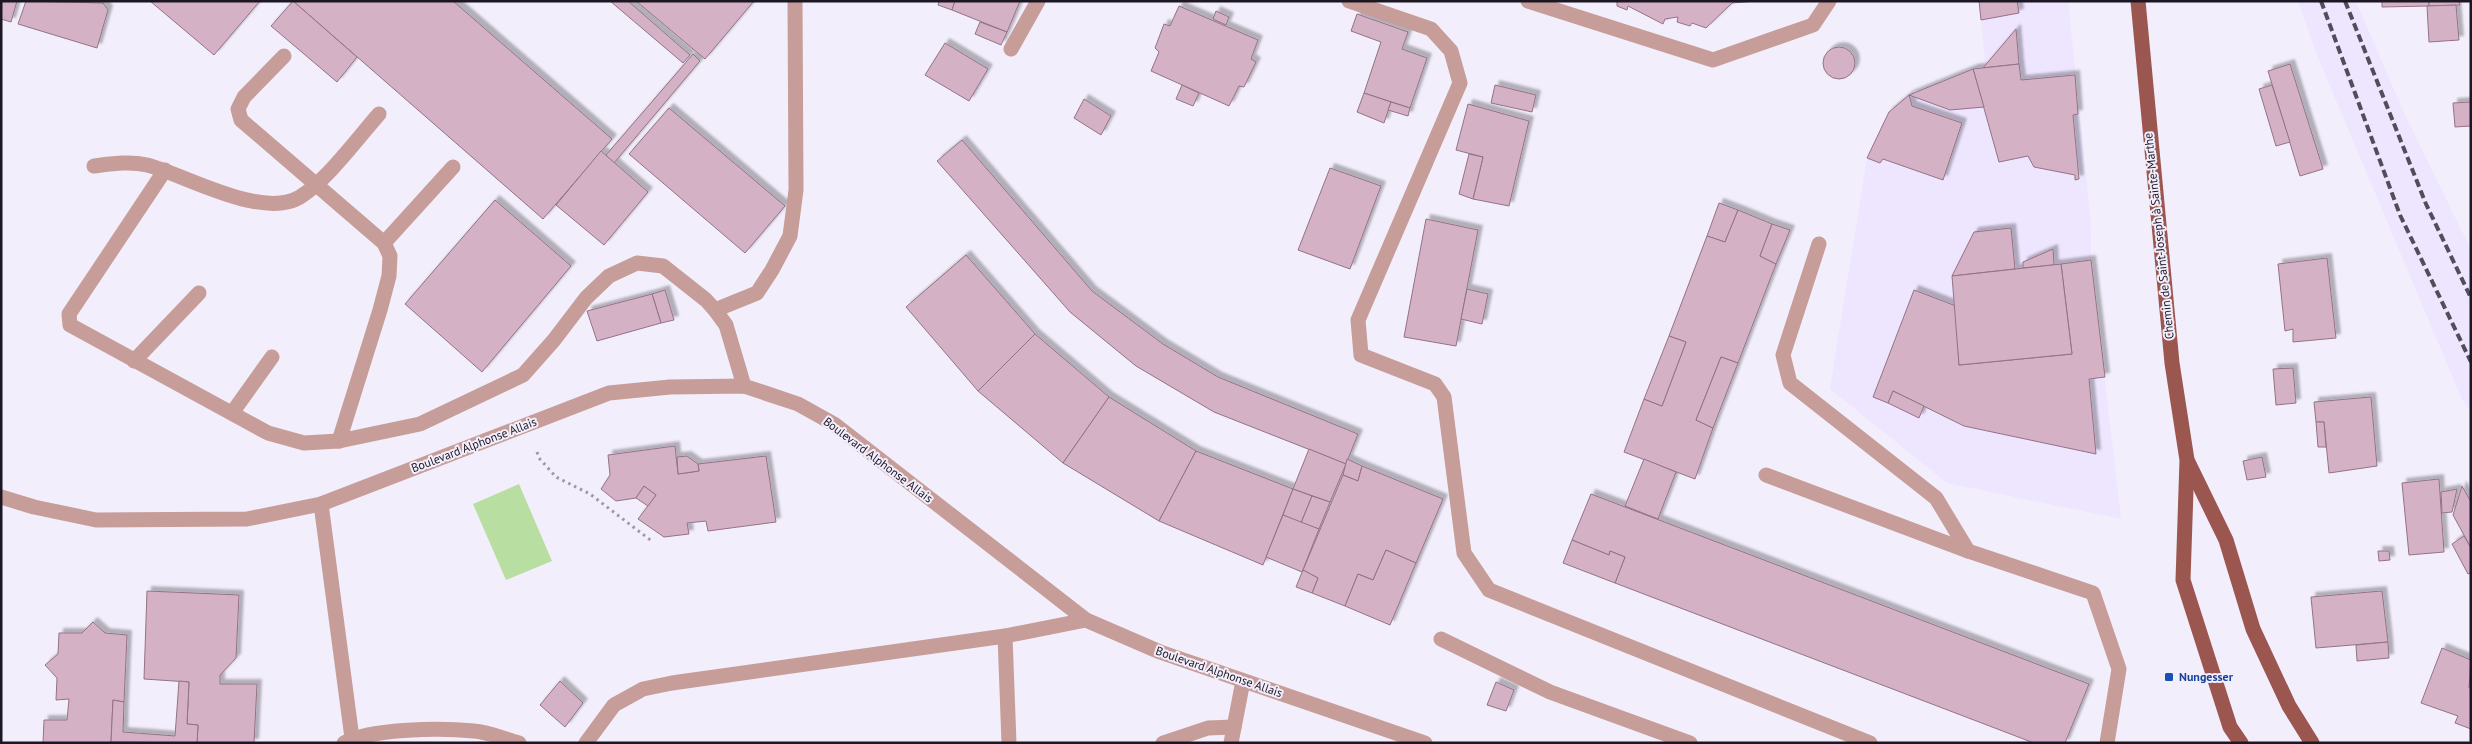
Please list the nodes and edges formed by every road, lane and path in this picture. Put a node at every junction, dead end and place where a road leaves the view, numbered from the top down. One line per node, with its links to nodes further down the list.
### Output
1 (795, 1): 17 (street)
2 (1038, 1): 7 (street)
3 (1349, 1): 43 (street)
4 (1528, 1): 5 (street)
5 (1829, 1)
6 (2136, 5): 24 (main road, Chemin de Saint-Joseph à Sainte-Marthe)
7 (1011, 49)
8 (284, 56): 13 (street)
9 (379, 114): 13 (street)
10 (94, 166): 12 (street)
11 (453, 167): 14 (street)
12 (165, 170): 13 (street); 19 (street)
13 (316, 184): 14 (street)
14 (384, 243): 22 (street)
15 (1818, 244): 29 (street)
16 (199, 293): 19 (street)
17 (715, 310): 20 (street); 22 (street)
18 (272, 357): 21 (street)
19 (134, 361): 21 (street)
20 (744, 386): 27 (street, Boulevard Alphonse Allais); 30 (street, Boulevard Alphonse Allais)
21 (232, 413): 22 (street)
22 (339, 441)
23 (539, 458): 28 (path)
24 (2187, 460): 45 (main road, Chemin de Saint-Joseph à Sainte-Marthe); 46 (main road, Chemin de Saint-Joseph à Sainte-Marthe)
25 (1766, 475): 29 (street)
26 (1, 497): 27 (street, Boulevard Alphonse Allais)
27 (321, 504): 35 (street)
28 (653, 542)
29 (1968, 551): 44 (street)
30 (1086, 620): 31 (street); 33 (street, Boulevard Alphonse Allais)
31 (1005, 636): 37 (street); 38 (street)
32 (1441, 639): 42 (street)
33 (1243, 681): 34 (street); 41 (street, Boulevard Alphonse Allais)
34 (1234, 727): 39 (street); 40 (street)
35 (348, 741): 36 (street)
36 (519, 743)
37 (586, 743)
38 (1009, 743)
39 (1163, 743)
40 (1231, 743)
41 (1425, 743)
42 (1690, 743)
43 (1870, 743)
44 (2107, 743)
45 (2241, 743)
46 (2312, 743)

